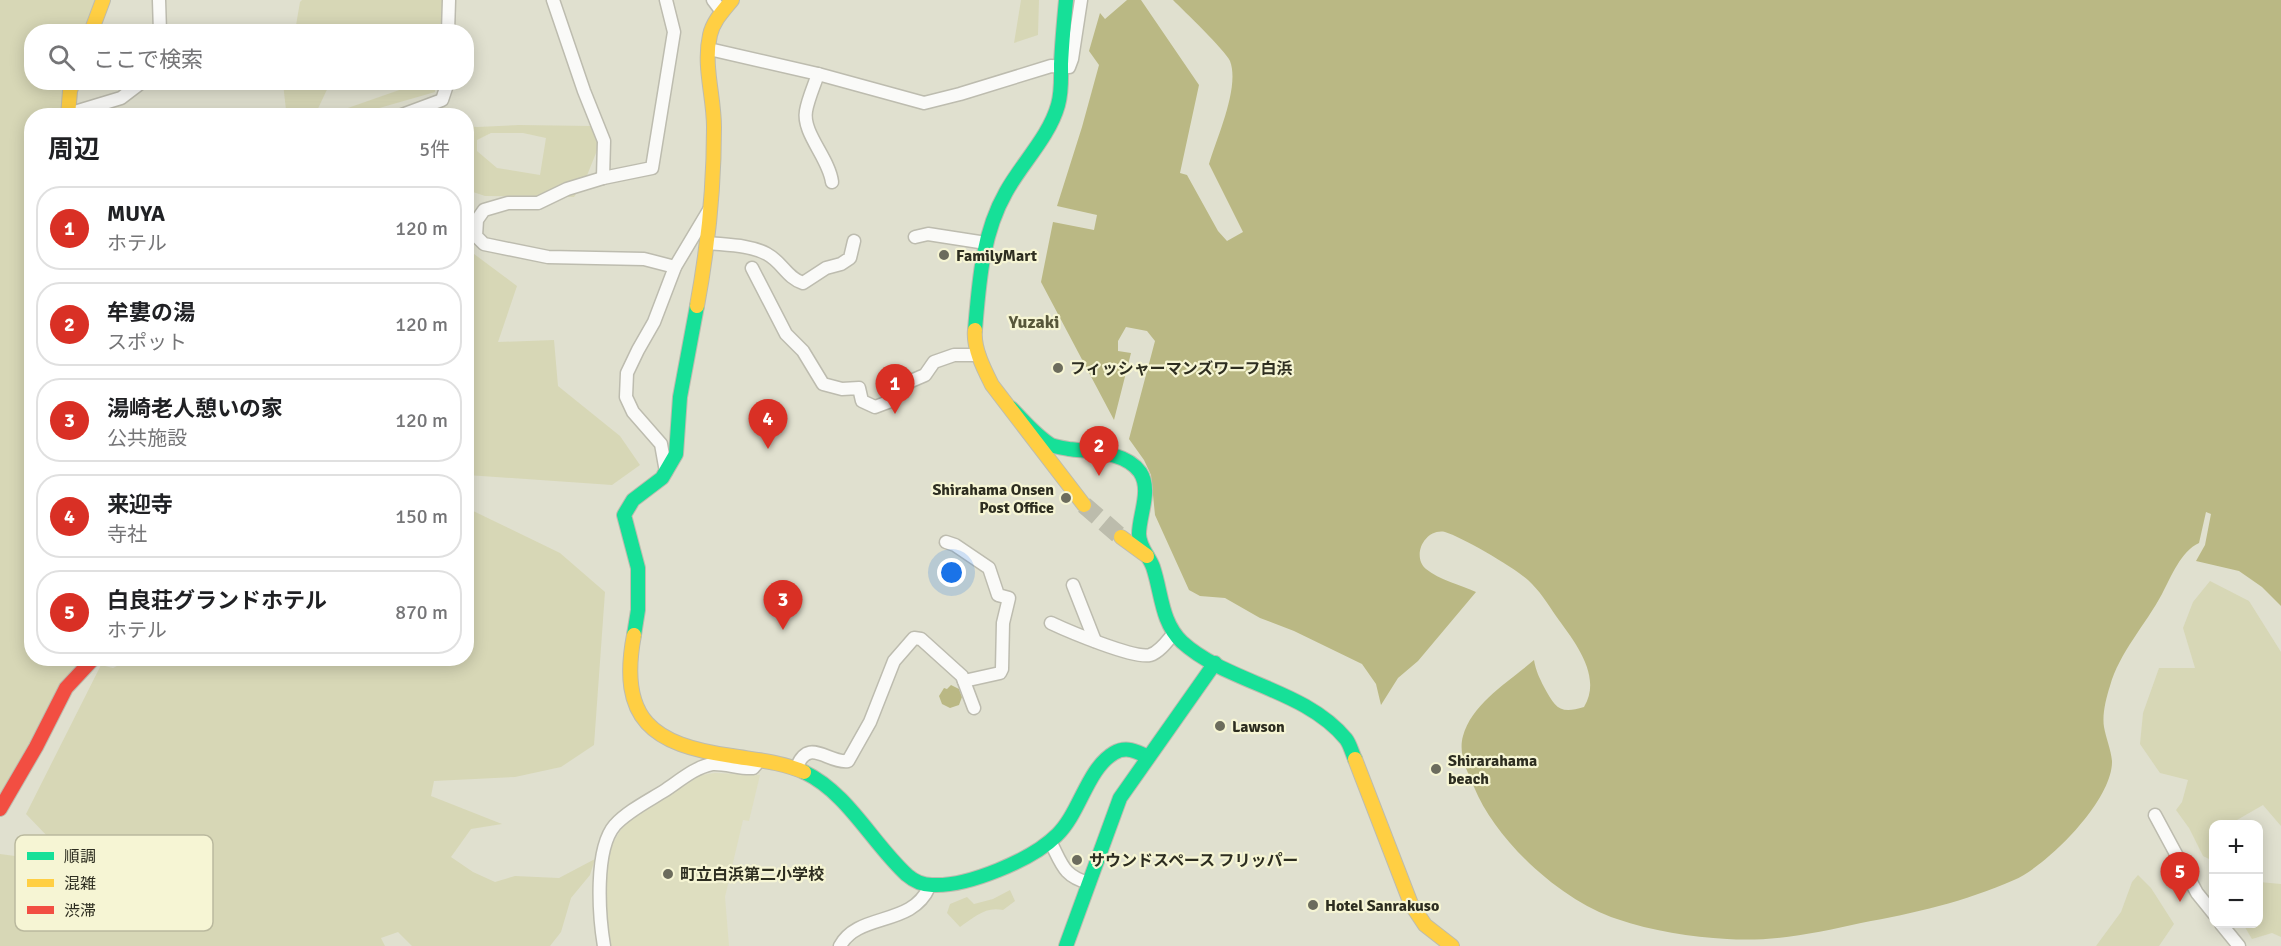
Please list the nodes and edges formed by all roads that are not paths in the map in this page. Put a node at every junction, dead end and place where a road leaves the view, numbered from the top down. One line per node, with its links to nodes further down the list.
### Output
1 (103, 0): 11 (street)
2 (159, 0): 12 (street)
3 (449, 0): 13 (street)
4 (553, 0): 23 (street)
5 (666, 0): 23 (street)
6 (713, 0): 10 (street)
7 (732, 0): 10 (street)
8 (1066, 0): 15 (street)
9 (1081, 0): 15 (street)
10 (722, 12): 14 (street)
11 (94, 24)
12 (160, 24)
13 (448, 24)
14 (709, 49): 16 (street); 25 (street)
15 (1061, 67): 16 (street); 29 (street)
16 (818, 74): 24 (street)
17 (72, 90): 20 (street)
18 (132, 90): 21 (street)
19 (445, 90): 22 (street)
20 (69, 108)
21 (90, 108)
22 (420, 108)
23 (603, 178): 30 (street)
24 (832, 182)
25 (710, 209): 28 (street); 30 (street)
26 (915, 237): 29 (street)
27 (854, 241): 28 (street)
28 (708, 243): 34 (street)
29 (986, 243): 32 (street)
30 (675, 267): 34 (street)
31 (752, 268): 32 (street)
32 (979, 355): 33 (street)
33 (1011, 408): 35 (street); 38 (street)
34 (666, 472): 48 (street)
35 (1083, 505)
36 (1120, 537): 38 (street)
37 (945, 542): 45 (street)
38 (1148, 557): 41 (street)
39 (1073, 585): 42 (street)
40 (1052, 623): 42 (street)
41 (1174, 633): 42 (street); 43 (street)
42 (1095, 641)
43 (1215, 663): 47 (street); 60 (street)
44 (87, 666): 50 (street)
45 (964, 681): 46 (street); 49 (street)
46 (974, 708)
47 (1148, 757): 52 (street); 53 (street)
48 (760, 760): 49 (street); 57 (street)
49 (796, 769): 54 (street)
50 (0, 808)
51 (2155, 815): 55 (street)
52 (1050, 841): 53 (street); 54 (street)
53 (1089, 884): 59 (street)
54 (929, 887): 58 (street)
55 (2209, 908)
56 (2224, 928): 61 (street)
57 (604, 946)
58 (840, 946)
59 (1066, 946)
60 (1452, 946)
61 (2239, 946)

